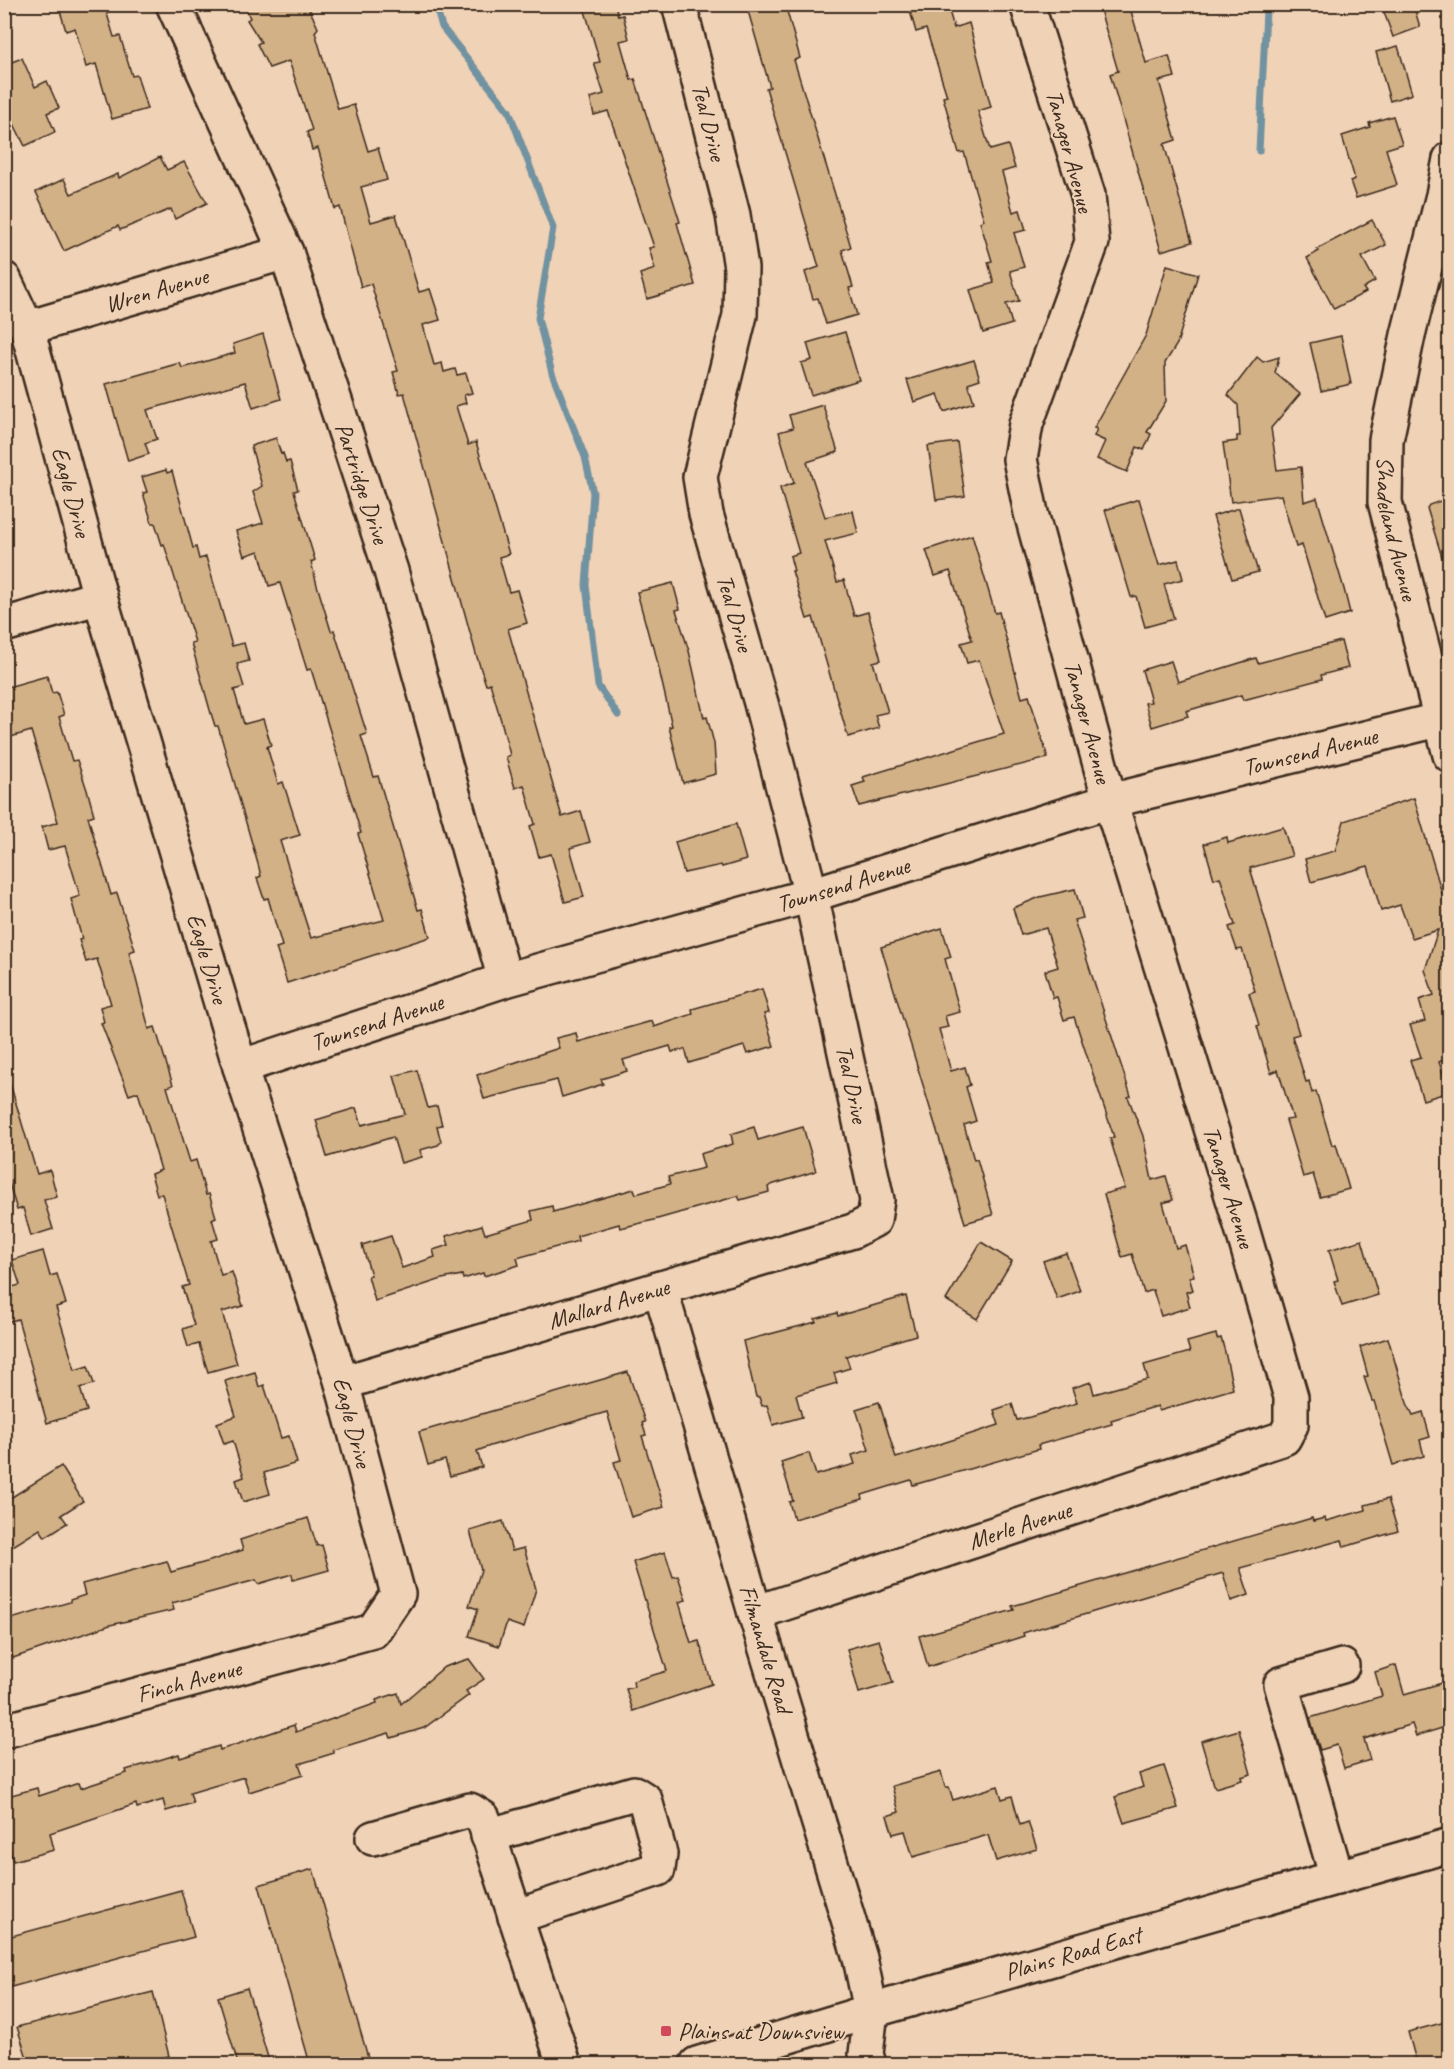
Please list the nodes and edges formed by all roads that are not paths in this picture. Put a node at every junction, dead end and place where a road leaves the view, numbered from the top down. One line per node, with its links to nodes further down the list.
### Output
1 (173, 4): 5 (street, Partridge Drive)
2 (679, 4): 13 (street, Teal Drive)
3 (1027, 4): 12 (street, Tanager Avenue)
4 (1449, 159): 10 (street, Shadeland Avenue)
5 (286, 252): 7 (street, Wren Avenue); 14 (street, Partridge Drive)
6 (4, 279): 7 (street, Eagle Drive)
7 (27, 327): 8 (street, Eagle Drive)
8 (100, 597): 9 (street); 15 (street, Eagle Drive)
9 (4, 625)
10 (1444, 719): 11 (street, Shadeland Avenue); 12 (street, Townsend Avenue)
11 (1449, 755)
12 (1110, 801): 13 (street, Townsend Avenue); 19 (street, Tanager Avenue)
13 (811, 895): 14 (street, Townsend Avenue); 16 (street, Teal Drive)
14 (505, 980): 15 (street, Townsend Avenue)
15 (240, 1067): 18 (street, Eagle Drive)
16 (874, 1220): 17 (street, Mallard Avenue)
17 (660, 1288): 18 (street, Mallard Avenue); 20 (street, Filmandale Road)
18 (342, 1383): 21 (street, Eagle Drive)
19 (1284, 1438): 20 (street, Merle Avenue)
20 (755, 1613): 29 (street, Filmandale Road)
21 (374, 1631): 23 (street, Finch Avenue)
22 (1342, 1666): 27 (street)
23 (4, 1731)
24 (488, 1836): 25 (street); 28 (street); 28 (street)
25 (373, 1838)
26 (1449, 1845): 27 (street, Plains Road East)
27 (1337, 1878): 29 (street, Plains Road East)
28 (515, 1917): 30 (street)
29 (871, 2011): 31 (street, Plains Road East); 32 (street, Filmandale Road)
30 (564, 2064)
31 (697, 2064)
32 (869, 2064)

